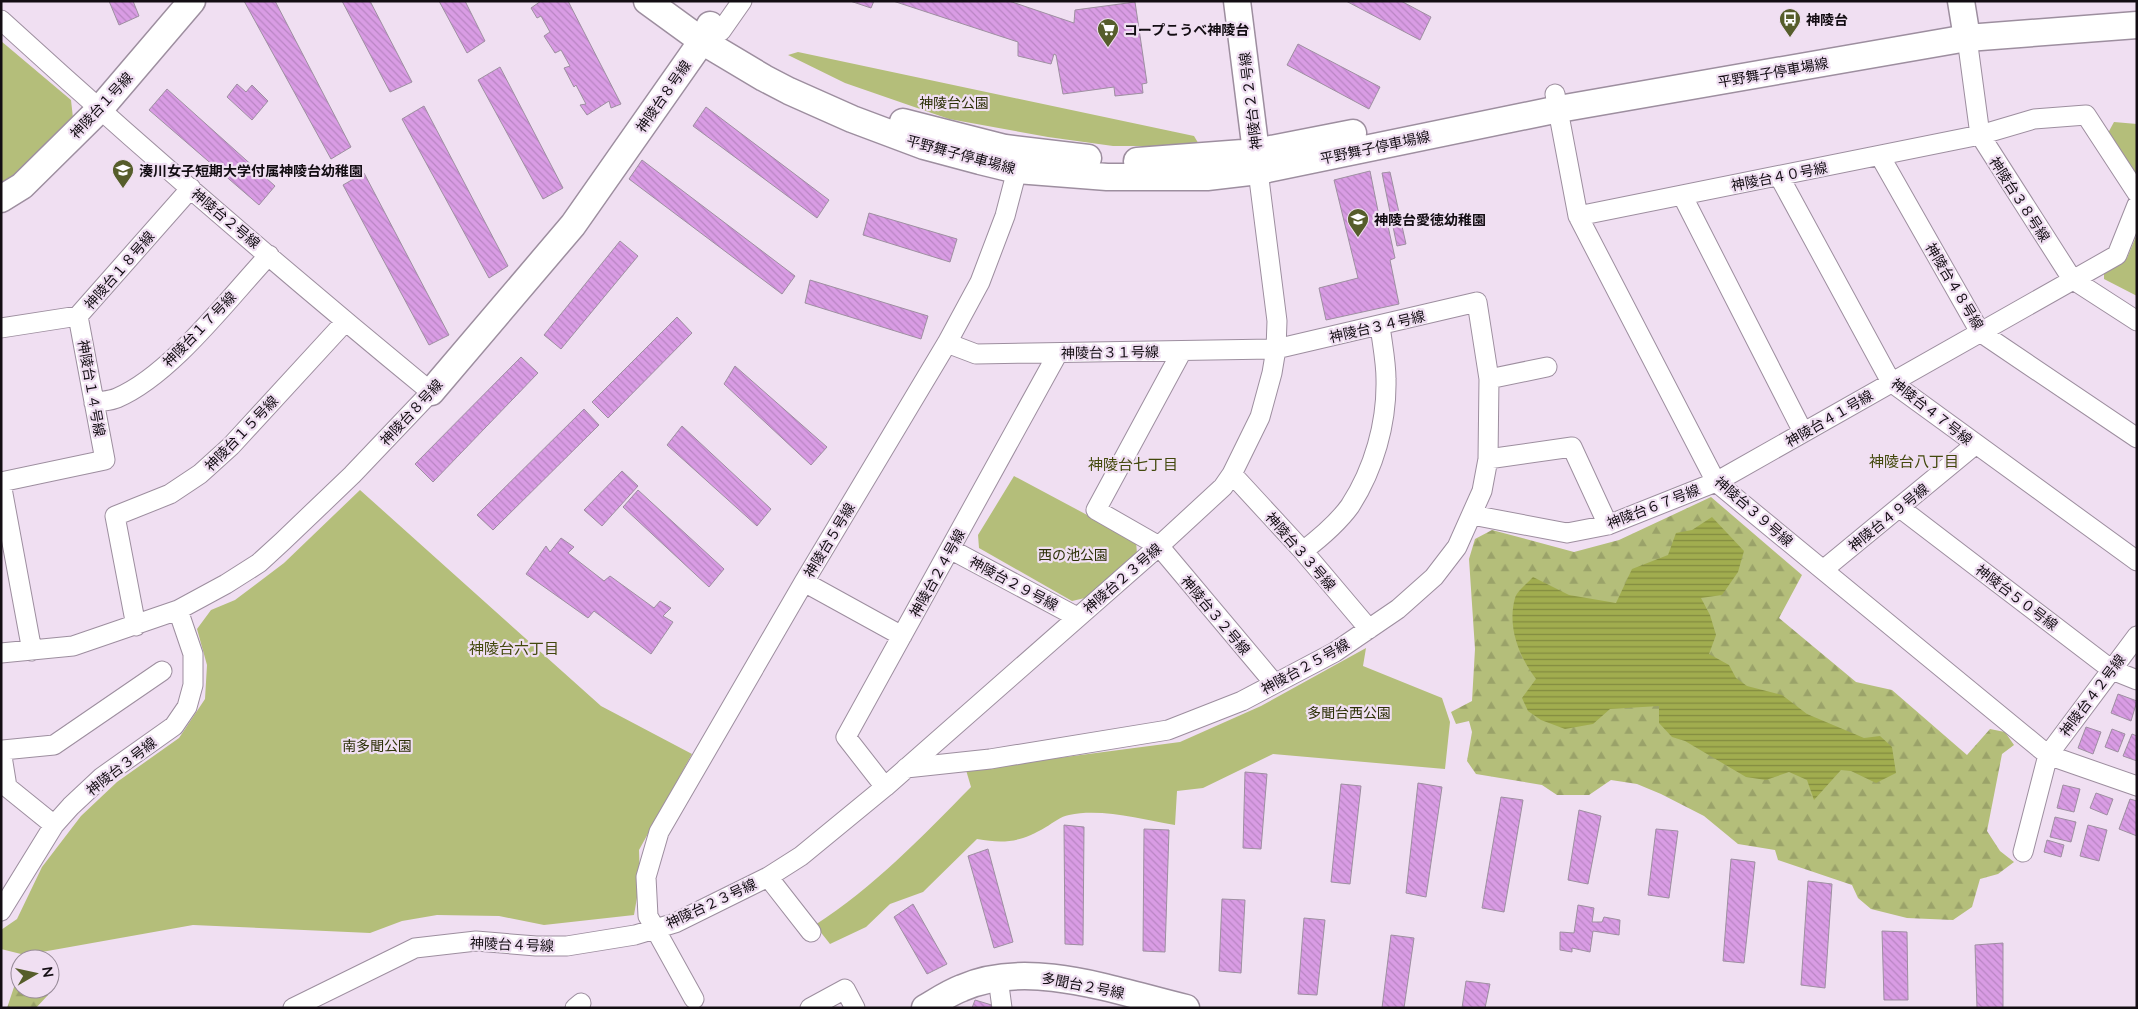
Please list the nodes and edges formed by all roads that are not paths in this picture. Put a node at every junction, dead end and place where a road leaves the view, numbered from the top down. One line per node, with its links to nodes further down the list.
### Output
1 (192, 1): 12 (main road, 神陵台１号線)
2 (647, 1): 10 (main road, 平野舞子停車場線)
3 (677, 1): 10 (main road, 平野舞子停車場線)
4 (742, 1): 10 (street)
5 (1237, 1): 16 (main road, 神陵台２２号線)
6 (2137, 6): 8 (main road, 平野舞子停車場線)
7 (1, 20): 12 (street, 神陵台２号線)
8 (1964, 20): 9 (main road, 平野舞子停車場線); 11 (main road, 平野舞子停車場線); 13 (street, 神陵台３８号線)
9 (2137, 24)
10 (711, 32): 15 (main road, 平野舞子停車場線); 40 (main road, 神陵台８号線)
11 (1557, 102): 16 (main road, 平野舞子停車場線); 23 (street, 神陵台３９号線)
12 (99, 110): 18 (street, 神陵台２号線); 21 (main road, 神陵台１号線)
13 (1980, 135): 14 (street, 神陵台４０号線); 19 (street, 神陵台４０号線); 25 (street, 神陵台３８号線)
14 (1880, 156): 17 (street, 神陵台４０号線); 32 (street, 神陵台４８号線)
15 (1018, 160): 16 (main road, 平野舞子停車場線); 33 (street, 神陵台５号線)
16 (1257, 162): 34 (street, 神陵台２３号線)
17 (1779, 176): 20 (street, 神陵台４０号線); 39 (street, 神陵台４７号線)
18 (191, 188): 24 (street, 神陵台２号線); 27 (street, 神陵台１８号線)
19 (2137, 193)
20 (1682, 195): 23 (street, 神陵台４０号線); 42 (street)
21 (1, 199)
22 (2137, 205): 25 (street, 神陵台４１号線)
23 (1578, 216): 48 (street, 神陵台３９号線)
24 (269, 255): 29 (street, 神陵台２号線); 41 (street, 神陵台１７号線)
25 (2072, 279): 28 (street, 神陵台３８号線); 32 (street, 神陵台４１号線)
26 (1478, 302): 30 (street, 神陵台３４号線); 38 (street, 神陵台２５号線)
27 (78, 316): 31 (street, 神陵台１８号線); 41 (street, 神陵台１４号線)
28 (2137, 321)
29 (346, 322): 40 (street, 神陵台２号線); 61 (street, 神陵台１５号線)
30 (1380, 325): 34 (street, 神陵台３４号線); 54 (street)
31 (1, 328)
32 (1980, 332): 39 (street, 神陵台４１号線); 43 (street, 神陵台４８号線)
33 (947, 343): 36 (street, 神陵台３１号線); 58 (street, 神陵台５号線)
34 (1276, 349): 35 (street, 神陵台３１号線); 46 (street, 神陵台２３号線)
35 (1182, 351): 36 (street, 神陵台３１号線); 52 (street)
36 (1058, 353): 53 (street, 神陵台２４号線)
37 (1547, 366): 38 (street)
38 (1489, 379): 45 (street, 神陵台２５号線)
39 (1891, 382): 42 (street, 神陵台４１号線); 44 (street, 神陵台４７号線)
40 (431, 392): 59 (street, 神陵台８号線)
41 (94, 402): 47 (street, 神陵台１４号線)
42 (1803, 432): 48 (street, 神陵台４１号線)
43 (2137, 438)
44 (1976, 444): 49 (street, 神陵台４９号線); 56 (street, 神陵台４７号線)
45 (1488, 459): 50 (street, 神陵台２５号線); 51 (street)
46 (1232, 474): 52 (street, 神陵台２３号線); 54 (street, 神陵台３３号線)
47 (1, 482): 55 (street)
48 (1716, 482): 51 (street, 神陵台６７号線); 57 (street, 神陵台３９号線)
49 (1900, 508): 57 (street, 神陵台４９号線); 67 (street, 神陵台５０号線)
50 (1472, 515): 51 (street, 神陵台６７号線); 62 (street, 神陵台２５号線)
51 (1608, 525)
52 (1159, 546): 60 (street, 神陵台２３号線); 70 (street, 神陵台３２号線)
53 (950, 549): 60 (street, 神陵台２９号線); 63 (street, 神陵台２４号線)
54 (1303, 551): 62 (street, 神陵台３３号線)
55 (8, 555): 65 (street)
56 (2137, 561)
57 (1823, 570): 72 (street, 神陵台３９号線)
58 (804, 582): 63 (street); 81 (street, 神陵台５号線)
59 (178, 610): 61 (street, 神陵台８号線); 77 (street, 神陵台３号線)
60 (1077, 617): 73 (street, 神陵台２３号線)
61 (136, 626): 65 (street, 神陵台８号線)
62 (1369, 629): 70 (street, 神陵台２５号線)
63 (902, 636): 75 (street, 神陵台２４号線)
64 (2137, 636): 67 (street, 神陵台４２号線)
65 (32, 651): 66 (street, 神陵台８号線)
66 (1, 653)
67 (2112, 670): 69 (street, 神陵台５０号線); 72 (street, 神陵台４２号線)
68 (162, 671): 71 (street)
69 (2137, 680)
70 (1274, 683): 73 (street, 神陵台２５号線)
71 (2, 750): 76 (street)
72 (2048, 755): 74 (street, 神陵台３９号線); 78 (street)
73 (906, 768): 75 (street, 神陵台２３号線)
74 (2137, 786)
75 (885, 787): 79 (street, 神陵台２３号線)
76 (4, 790): 77 (street)
77 (54, 825): 80 (street, 神陵台３号線)
78 (2023, 852)
79 (768, 877): 81 (street, 神陵台２３号線); 82 (street, 神陵台２３号線)
80 (1, 911)
81 (654, 928): 84 (street, 神陵台５号線); 85 (street, 神陵台４号線)
82 (811, 932)
83 (998, 978): 88 (main road, 多聞台２号線); 89 (street); 90 (main road, 多聞台２号線)
84 (692, 1005)
85 (293, 1008)
86 (810, 1008): 87 (street)
87 (855, 1008)
88 (925, 1008)
89 (1002, 1008)
90 (1186, 1008)

